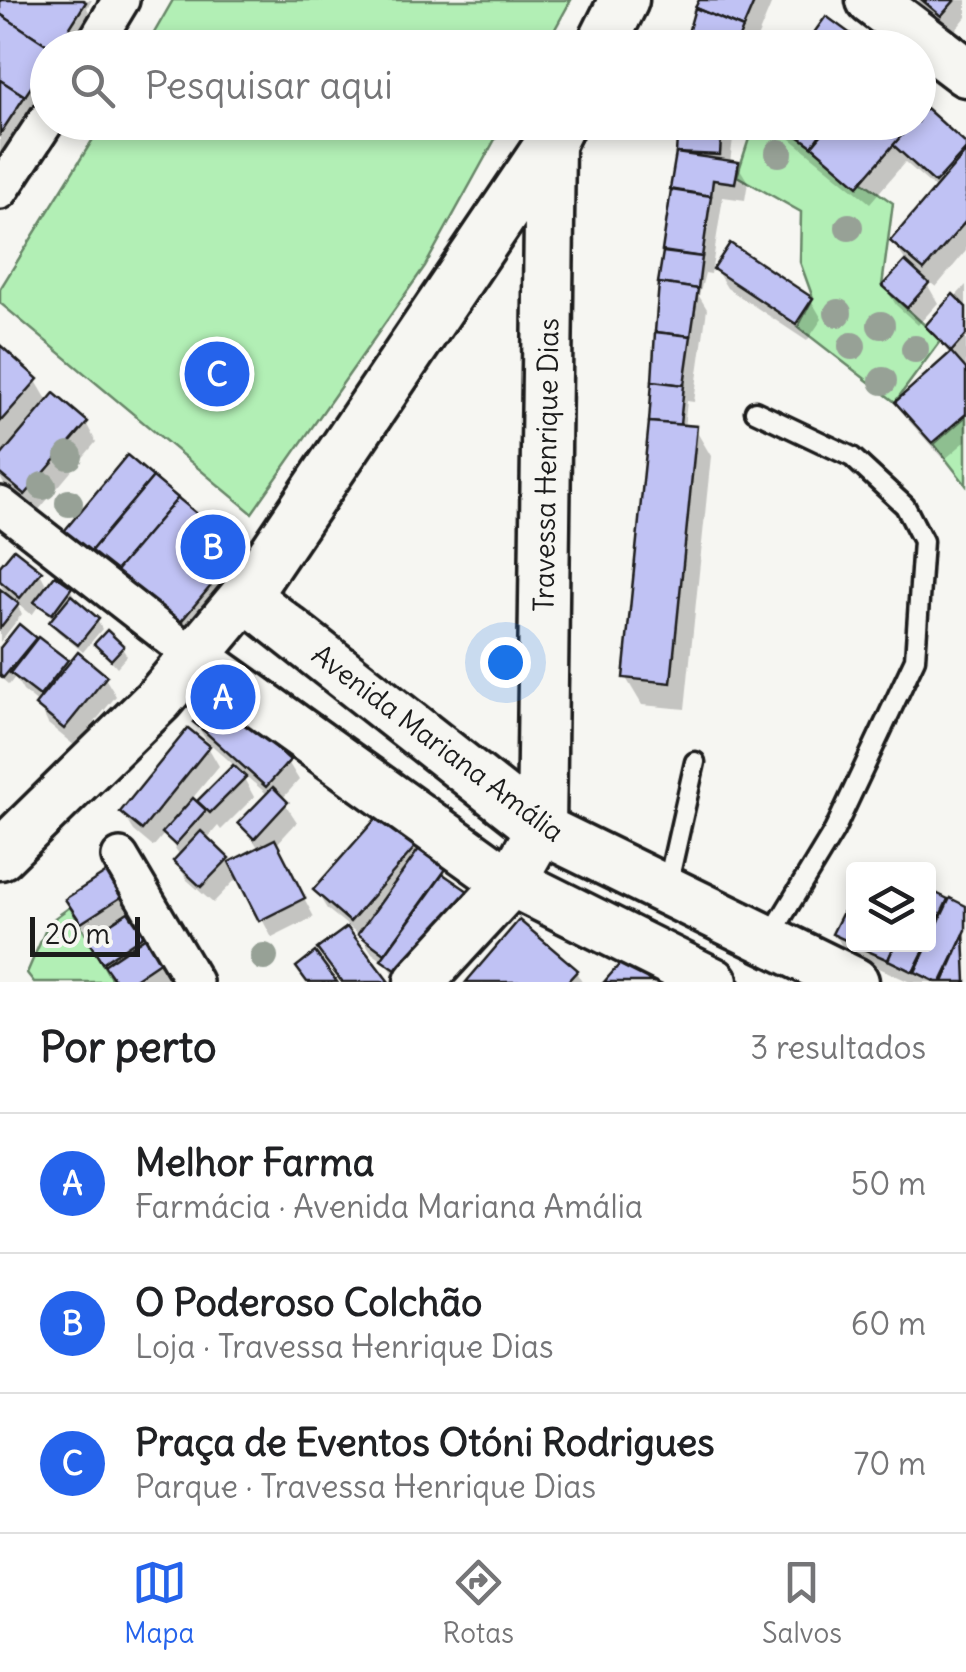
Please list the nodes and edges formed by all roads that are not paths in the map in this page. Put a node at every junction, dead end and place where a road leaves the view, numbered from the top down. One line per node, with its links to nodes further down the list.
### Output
1 (122, 0): 4 (street)
2 (624, 0): 5 (main road)
3 (871, 0): 6 (main road)
4 (103, 30)
5 (609, 30)
6 (911, 30)
7 (936, 49): 8 (main road)
8 (966, 72)
9 (34, 140): 12 (street)
10 (551, 140): 15 (main road, Travessa Henrique Dias)
11 (556, 140): 18 (main road, Travessa Henrique Dias)
12 (0, 191)
13 (755, 411): 23 (lane)
14 (0, 504): 16 (street)
15 (246, 596): 16 (main road, Travessa Henrique Dias); 18 (main road, Avenida Mariana Amália)
16 (196, 658): 19 (main road, Travessa Henrique Dias); 22 (main road)
17 (695, 762): 21 (lane)
18 (542, 830): 21 (main road, Avenida Mariana Amália); 22 (main road)
19 (0, 856)
20 (120, 857): 24 (street)
21 (668, 880): 23 (main road, Avenida Mariana Amália)
22 (511, 882): 25 (main road); 26 (main road)
23 (768, 940): 27 (main road, Avenida Mariana Amália)
24 (194, 982)
25 (419, 982)
26 (713, 982)
27 (854, 982)

